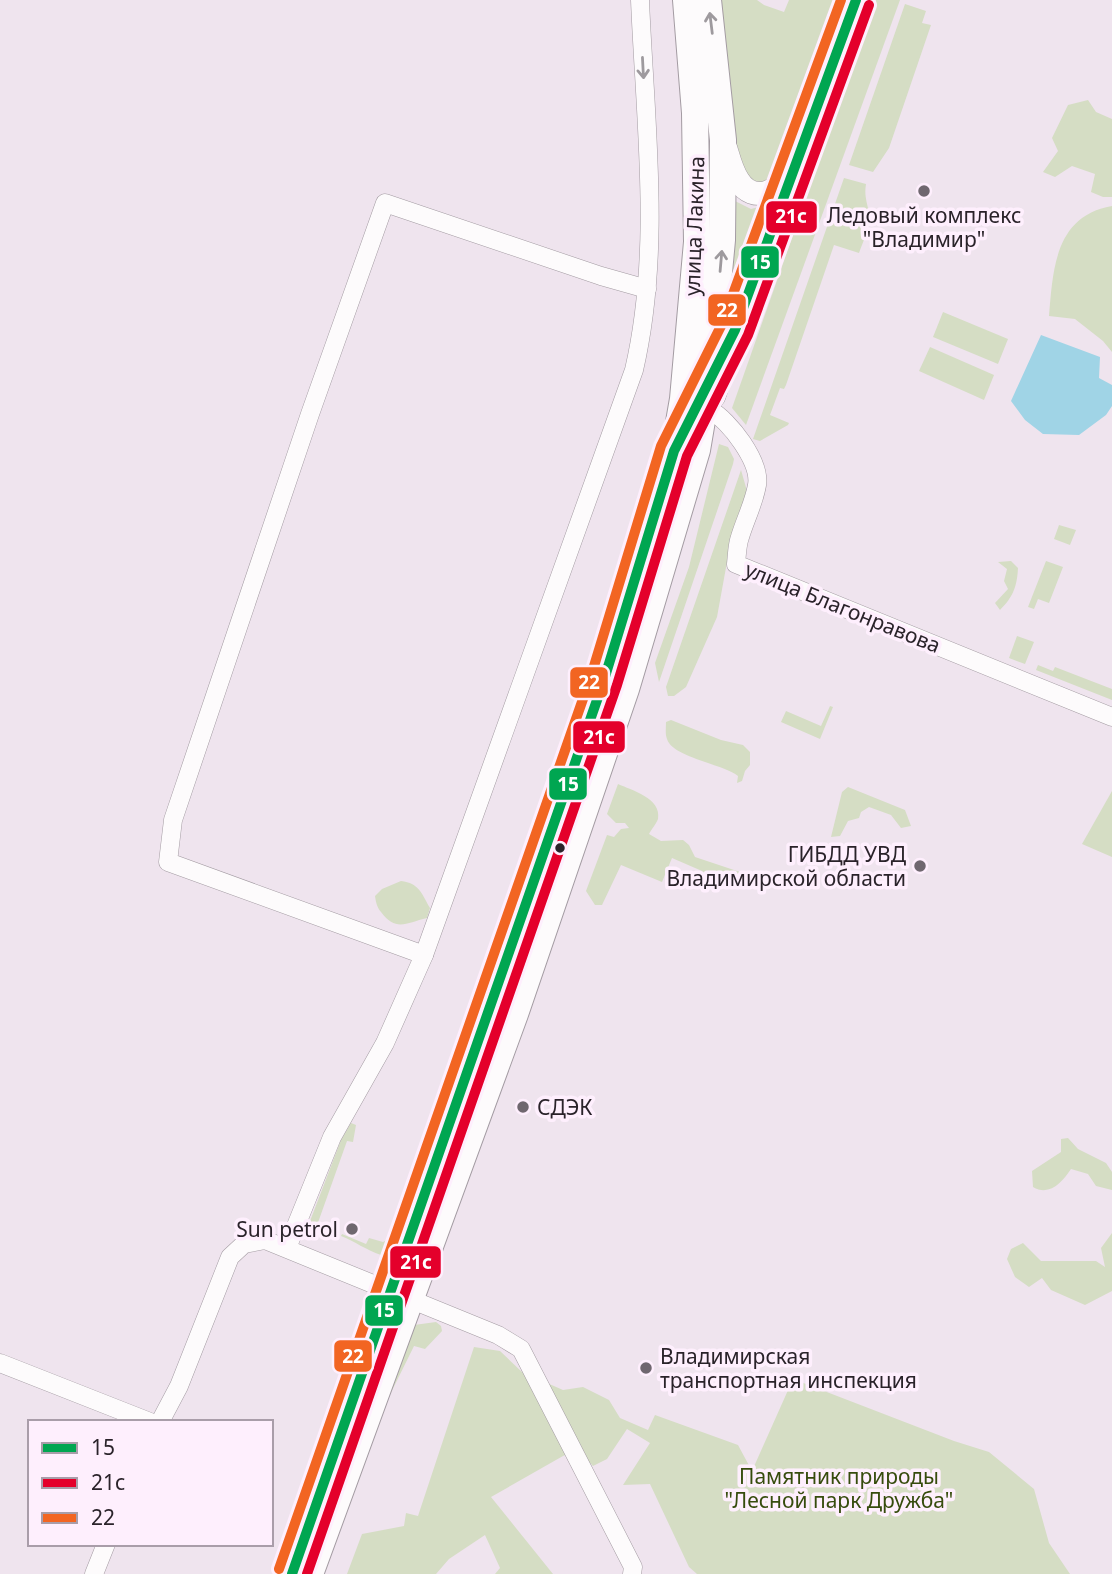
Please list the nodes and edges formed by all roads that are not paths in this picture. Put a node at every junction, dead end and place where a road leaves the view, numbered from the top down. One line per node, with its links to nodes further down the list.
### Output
1 (640, 0): 7 (street, one-way to 7)
2 (686, 0): 8 (highway, улица Лакина)
3 (708, 0): 5 (highway, улица Лакина, one-way to 3)
4 (856, 0): 6 (main road)
5 (723, 140): 6 (main road); 9 (highway, улица Лакина, one-way to 5)
6 (798, 163): 9 (main road)
7 (647, 289): 13 (street); 13 (street)
8 (692, 297): 9 (main road); 10 (main road); 11 (highway, улица Лакина)
9 (731, 323): 10 (highway, улица Лакина)
10 (705, 399): 11 (highway, улица Лакина); 12 (street, улица Благонравова)
11 (685, 451): 15 (highway)
12 (1112, 717)
13 (424, 955): 14 (street)
14 (287, 1248): 15 (street); 18 (street)
15 (400, 1295): 21 (highway); 22 (highway); 23 (street)
16 (0, 1363): 17 (street)
17 (145, 1420)
18 (161, 1420)
19 (105, 1546): 20 (street)
20 (94, 1574)
21 (292, 1574)
22 (310, 1574)
23 (632, 1574)

